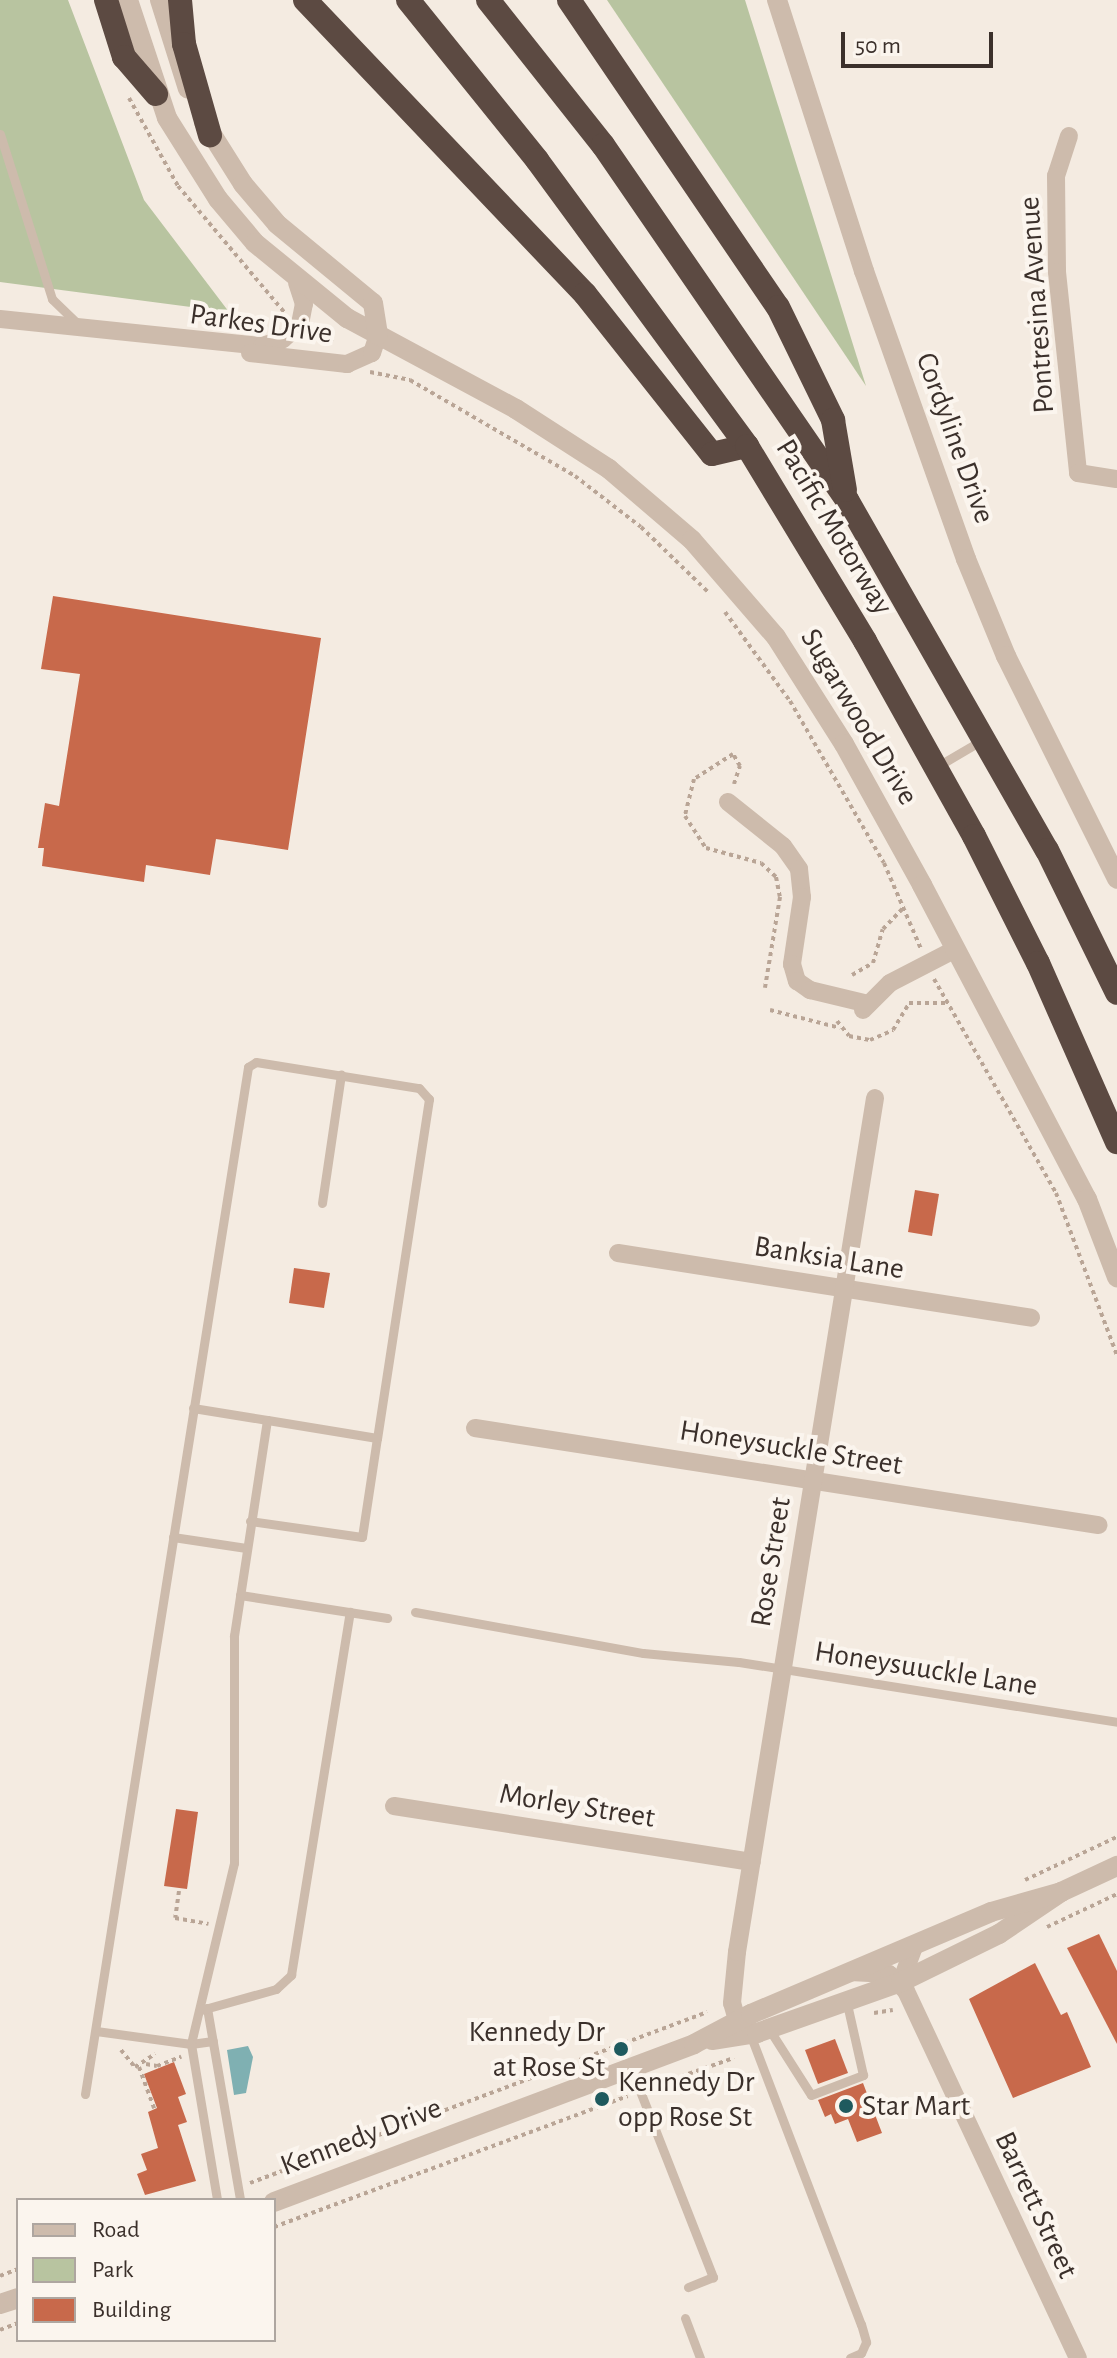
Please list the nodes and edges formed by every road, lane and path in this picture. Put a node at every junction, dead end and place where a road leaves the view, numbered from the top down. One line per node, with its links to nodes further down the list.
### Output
1 (106, 0): 10 (highway)
2 (128, 0): 10 (street, Sugarwood Drive)
3 (160, 0): 12 (street)
4 (180, 0): 12 (highway)
5 (305, 0): 20 (highway)
6 (408, 0): 20 (highway, Pacific Motorway)
7 (488, 0): 22 (highway, Pacific Motorway)
8 (569, 0): 22 (highway)
9 (777, 0): 28 (street, Cordyline Drive)
10 (156, 94): 14 (street, Sugarwood Drive)
11 (0, 134): 16 (lane)
12 (210, 135): 17 (street)
13 (1069, 136): 21 (street, Pontresina Avenue)
14 (297, 282): 17 (street, Sugarwood Drive); 18 (street, Parkes Drive)
15 (0, 319): 16 (street, Parkes Drive)
16 (84, 330): 18 (street, Parkes Drive)
17 (378, 335): 18 (street, Parkes Drive); 31 (street, Sugarwood Drive)
18 (168, 339)
19 (373, 373): 23 (path)
20 (747, 446): 26 (highway, Pacific Motorway)
21 (1117, 479)
22 (847, 500): 25 (highway, Pacific Motorway)
23 (712, 596)
24 (720, 606): 29 (path)
25 (986, 739): 26 (lane); 34 (highway, Pacific Motorway)
26 (936, 768): 42 (highway, Pacific Motorway)
27 (728, 802): 31 (street); 33 (path)
28 (1117, 879)
29 (905, 906): 30 (path); 32 (path)
30 (915, 934)
31 (956, 949): 45 (street, Sugarwood Drive)
32 (852, 975)
33 (765, 988)
34 (1117, 993)
35 (939, 994): 36 (path)
36 (946, 1003): 39 (path); 48 (path)
37 (770, 1010): 39 (path)
38 (837, 1021): 39 (path)
39 (840, 1028)
40 (341, 1074): 43 (lane); 49 (lane); 52 (lane)
41 (875, 1098): 46 (street, Rose Street)
42 (1117, 1142)
43 (322, 1203)
44 (618, 1253): 46 (street, Banksia Lane)
45 (1117, 1277)
46 (841, 1289): 47 (street, Banksia Lane); 53 (street, Rose Street)
47 (1031, 1318)
48 (1117, 1355)
49 (193, 1408): 50 (lane); 56 (lane)
50 (267, 1420): 52 (lane); 54 (lane)
51 (475, 1428): 53 (street, Honeysuckle Street)
52 (377, 1438): 54 (lane)
53 (812, 1479): 55 (street, Honeysuckle Street); 62 (street, Rose Street)
54 (250, 1521): 57 (lane)
55 (1098, 1525)
56 (173, 1537): 57 (lane); 77 (lane)
57 (246, 1548): 58 (lane)
58 (240, 1595): 59 (lane); 69 (lane)
59 (350, 1612): 61 (lane); 73 (lane)
60 (415, 1612): 62 (lane, Honeysuuckle Lane)
61 (387, 1618)
62 (782, 1670): 63 (lane, Honeysuuckle Lane); 65 (street, Rose Street)
63 (1117, 1722)
64 (394, 1806): 65 (street, Morley Street)
65 (752, 1862): 78 (street, Rose Street)
66 (1117, 1866): 68 (street, Kennedy Drive)
67 (179, 1891): 69 (path)
68 (1061, 1892): 70 (street, Kennedy Drive); 72 (street, Kennedy Drive)
69 (222, 1927): 73 (lane)
70 (915, 1944): 71 (street, Kennedy Drive); 72 (street)
71 (847, 1972): 72 (street); 78 (street, Kennedy Drive)
72 (901, 1982): 76 (street, Kennedy Drive); 96 (street, Barrett Street)
73 (204, 2009): 79 (lane); 80 (lane)
74 (713, 2010): 87 (path)
75 (893, 2010): 76 (path)
76 (849, 2011): 78 (street, Kennedy Drive); 78 (lane)
77 (96, 2031): 80 (lane); 85 (lane)
78 (751, 2034): 83 (street, Kennedy Drive); 84 (path); 95 (lane)
79 (213, 2041): 80 (lane); 87 (lane)
80 (192, 2048): 81 (path); 88 (lane)
81 (146, 2064)
82 (139, 2067): 86 (path)
83 (631, 2068): 84 (lane); 90 (street, Kennedy Drive)
84 (640, 2091): 91 (path); 92 (lane)
85 (85, 2094)
86 (154, 2108)
87 (238, 2187): 89 (lane)
88 (217, 2198)
89 (240, 2198)
90 (276, 2201)
91 (276, 2226)
92 (688, 2287)
93 (685, 2318): 94 (lane)
94 (700, 2358)
95 (850, 2358)
96 (1078, 2358)

